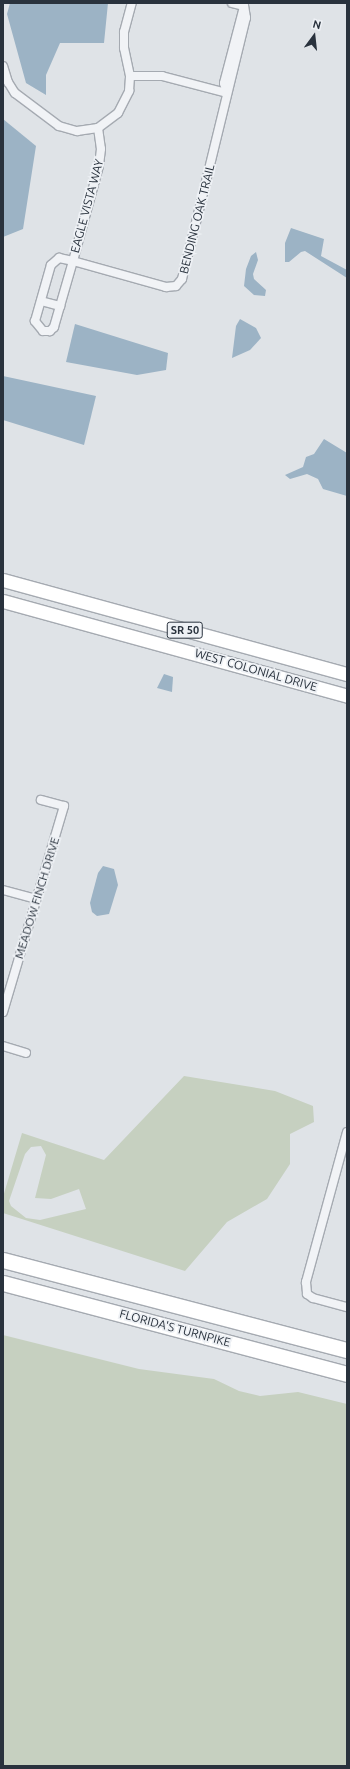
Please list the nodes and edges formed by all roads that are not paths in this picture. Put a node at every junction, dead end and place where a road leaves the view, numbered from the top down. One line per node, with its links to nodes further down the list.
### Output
1 (132, 3): 5 (street)
2 (232, 3): 3 (street)
3 (245, 5): 6 (street, BENDING OAK TRAIL)
4 (3, 66): 7 (street)
5 (130, 76): 6 (street); 7 (street)
6 (227, 93): 8 (street, BENDING OAK TRAIL)
7 (98, 128): 8 (street, EAGLE VISTA WAY)
8 (73, 261): 9 (street, EAGLE VISTA WAY); 10 (street, EAGLE VISTA WAY)
9 (41, 301): 10 (street); 10 (street, EAGLE VISTA WAY)
10 (60, 306)
11 (3, 580): 13 (highway, WEST COLONIAL DRIVE / SR 50)
12 (3, 601): 14 (highway, WEST COLONIAL DRIVE / SR 50)
13 (125, 613): 14 (highway); 16 (highway, WEST COLONIAL DRIVE / SR 50)
14 (102, 626): 15 (highway, WEST COLONIAL DRIVE / SR 50)
15 (161, 643): 16 (highway); 18 (highway, WEST COLONIAL DRIVE / SR 50)
16 (234, 643): 17 (highway, WEST COLONIAL DRIVE / SR 50)
17 (347, 674)
18 (347, 696)
19 (41, 800): 21 (street, MEADOW FINCH DRIVE)
20 (3, 890): 21 (street)
21 (36, 899): 22 (street, MEADOW FINCH DRIVE)
22 (3, 1012)
23 (3, 1046): 24 (street)
24 (26, 1053)
25 (347, 1132): 28 (street)
26 (3, 1260): 29 (highway, FLORIDA'S TURNPIKE)
27 (3, 1283): 30 (highway, FLORIDA'S TURNPIKE)
28 (347, 1307)
29 (347, 1350)
30 (347, 1374)

